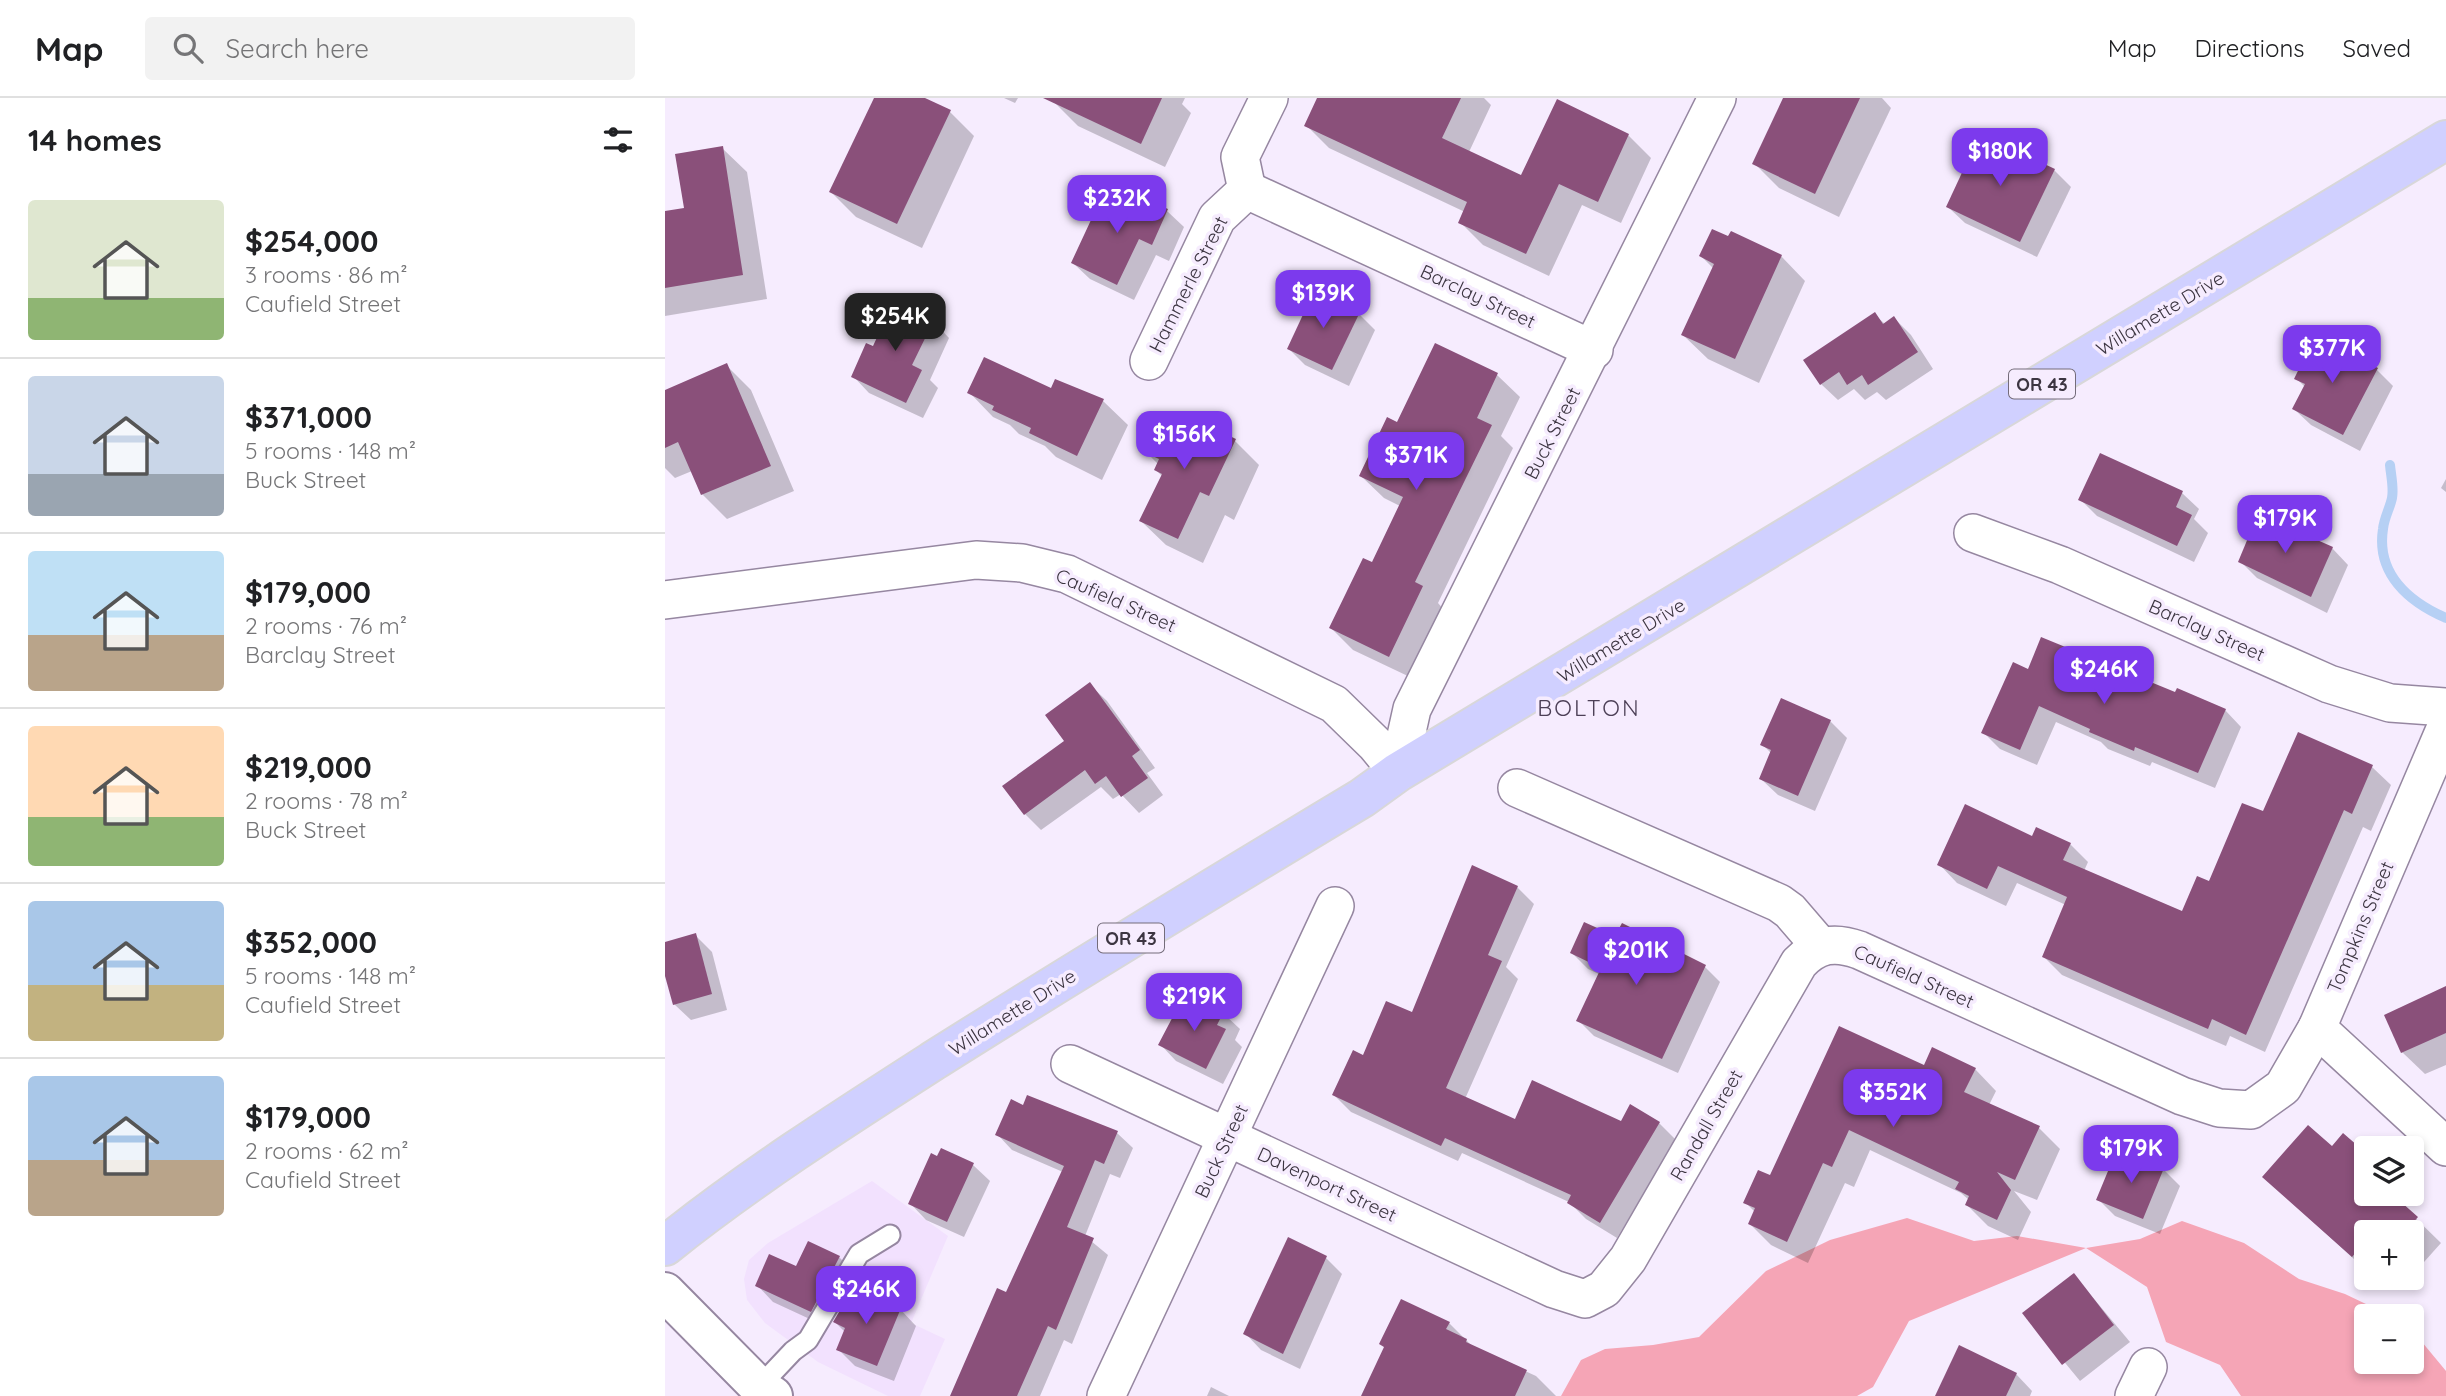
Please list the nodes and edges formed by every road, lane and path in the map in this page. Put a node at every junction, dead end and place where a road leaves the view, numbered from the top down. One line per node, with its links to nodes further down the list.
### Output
1 (1269, 98): 4 (street)
2 (1717, 98): 5 (street, Buck Street)
3 (2446, 140): 11 (main road, Willamette Drive / OR 43)
4 (1247, 190): 5 (street, Barclay Street); 6 (street, Hammerle Street)
5 (1594, 350): 11 (street, Buck Street)
6 (1149, 361)
7 (1973, 534): 9 (street, Barclay Street)
8 (665, 600): 11 (street, Caufield Street)
9 (2446, 707)
10 (2446, 727): 15 (street, Tompkins Street)
11 (1398, 772): 21 (main road, Willamette Drive / OR 43)
12 (1517, 788): 14 (street)
13 (1335, 906): 18 (street, Buck Street)
14 (1821, 947): 17 (street, Caufield Street); 23 (street, Randall Street)
15 (2317, 1028): 17 (street, Tompkins Street); 19 (street)
16 (1070, 1064): 18 (street, Davenport Street)
17 (2251, 1110)
18 (1229, 1138): 23 (street, Davenport Street); 25 (street, Buck Street)
19 (2446, 1147)
20 (890, 1235): 24 (lane)
21 (665, 1246)
22 (665, 1292): 24 (street)
23 (1585, 1298)
24 (766, 1392)
25 (1106, 1396)

